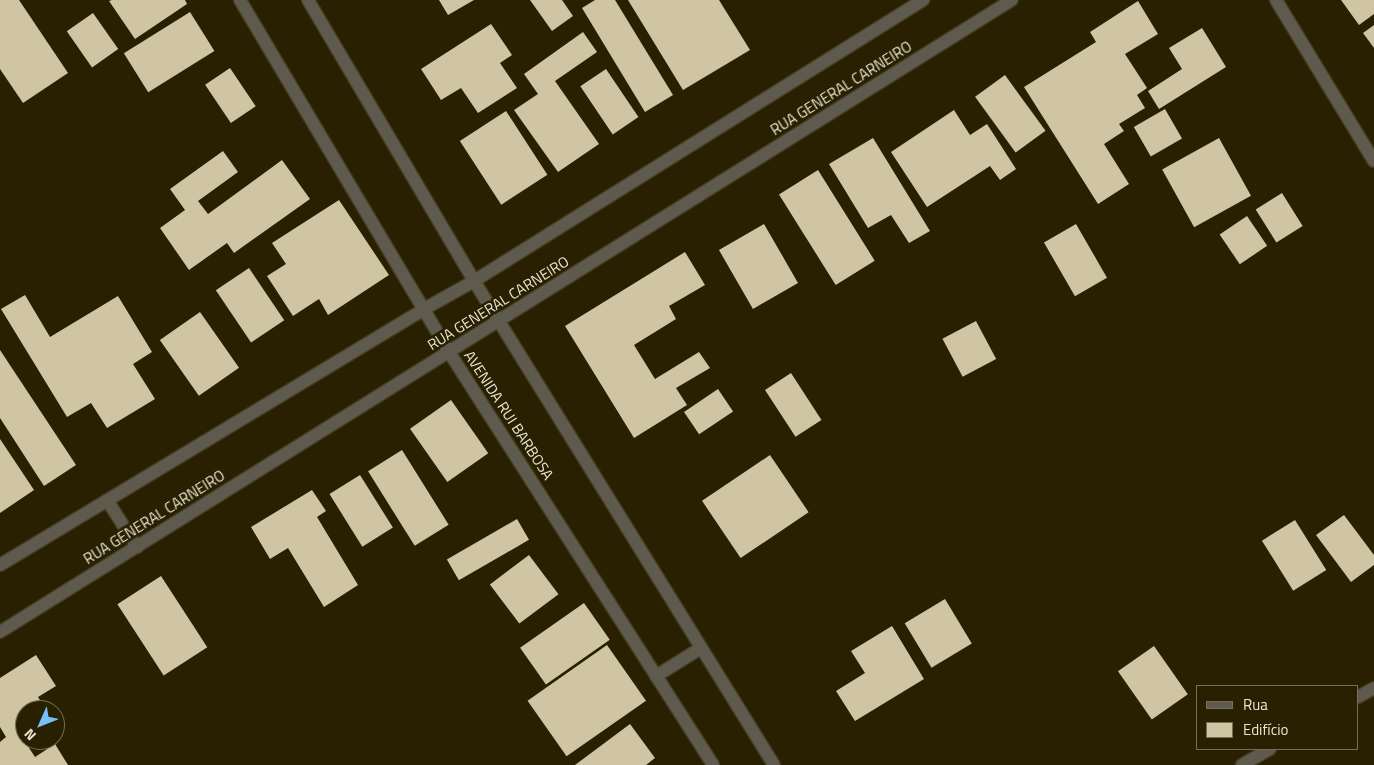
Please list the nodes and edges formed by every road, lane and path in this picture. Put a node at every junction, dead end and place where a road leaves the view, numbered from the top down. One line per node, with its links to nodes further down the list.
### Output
1 (240, 0): 8 (street, AVENIDA RUI BARBOSA)
2 (308, 0): 7 (street)
3 (923, 0): 7 (street, RUA GENERAL CARNEIRO)
4 (1012, 0): 9 (street, RUA GENERAL CARNEIRO)
5 (1276, 0): 6 (street)
6 (1374, 161)
7 (474, 281): 8 (street, RUA GENERAL CARNEIRO); 9 (street)
8 (424, 309): 10 (street, AVENIDA RUI BARBOSA); 11 (street, RUA GENERAL CARNEIRO)
9 (498, 321): 10 (street, RUA GENERAL CARNEIRO); 15 (street)
10 (449, 352): 12 (street, RUA GENERAL CARNEIRO); 16 (street, AVENIDA RUI BARBOSA)
11 (107, 500): 12 (street); 13 (street, RUA GENERAL CARNEIRO)
12 (137, 546): 14 (street, RUA GENERAL CARNEIRO)
13 (0, 565)
14 (0, 632)
15 (701, 648): 16 (street); 21 (street)
16 (656, 676): 20 (street, AVENIDA RUI BARBOSA)
17 (1374, 688): 18 (street)
18 (1359, 696)
19 (1268, 750): 22 (street)
20 (713, 765)
21 (774, 765)
22 (1242, 765)

